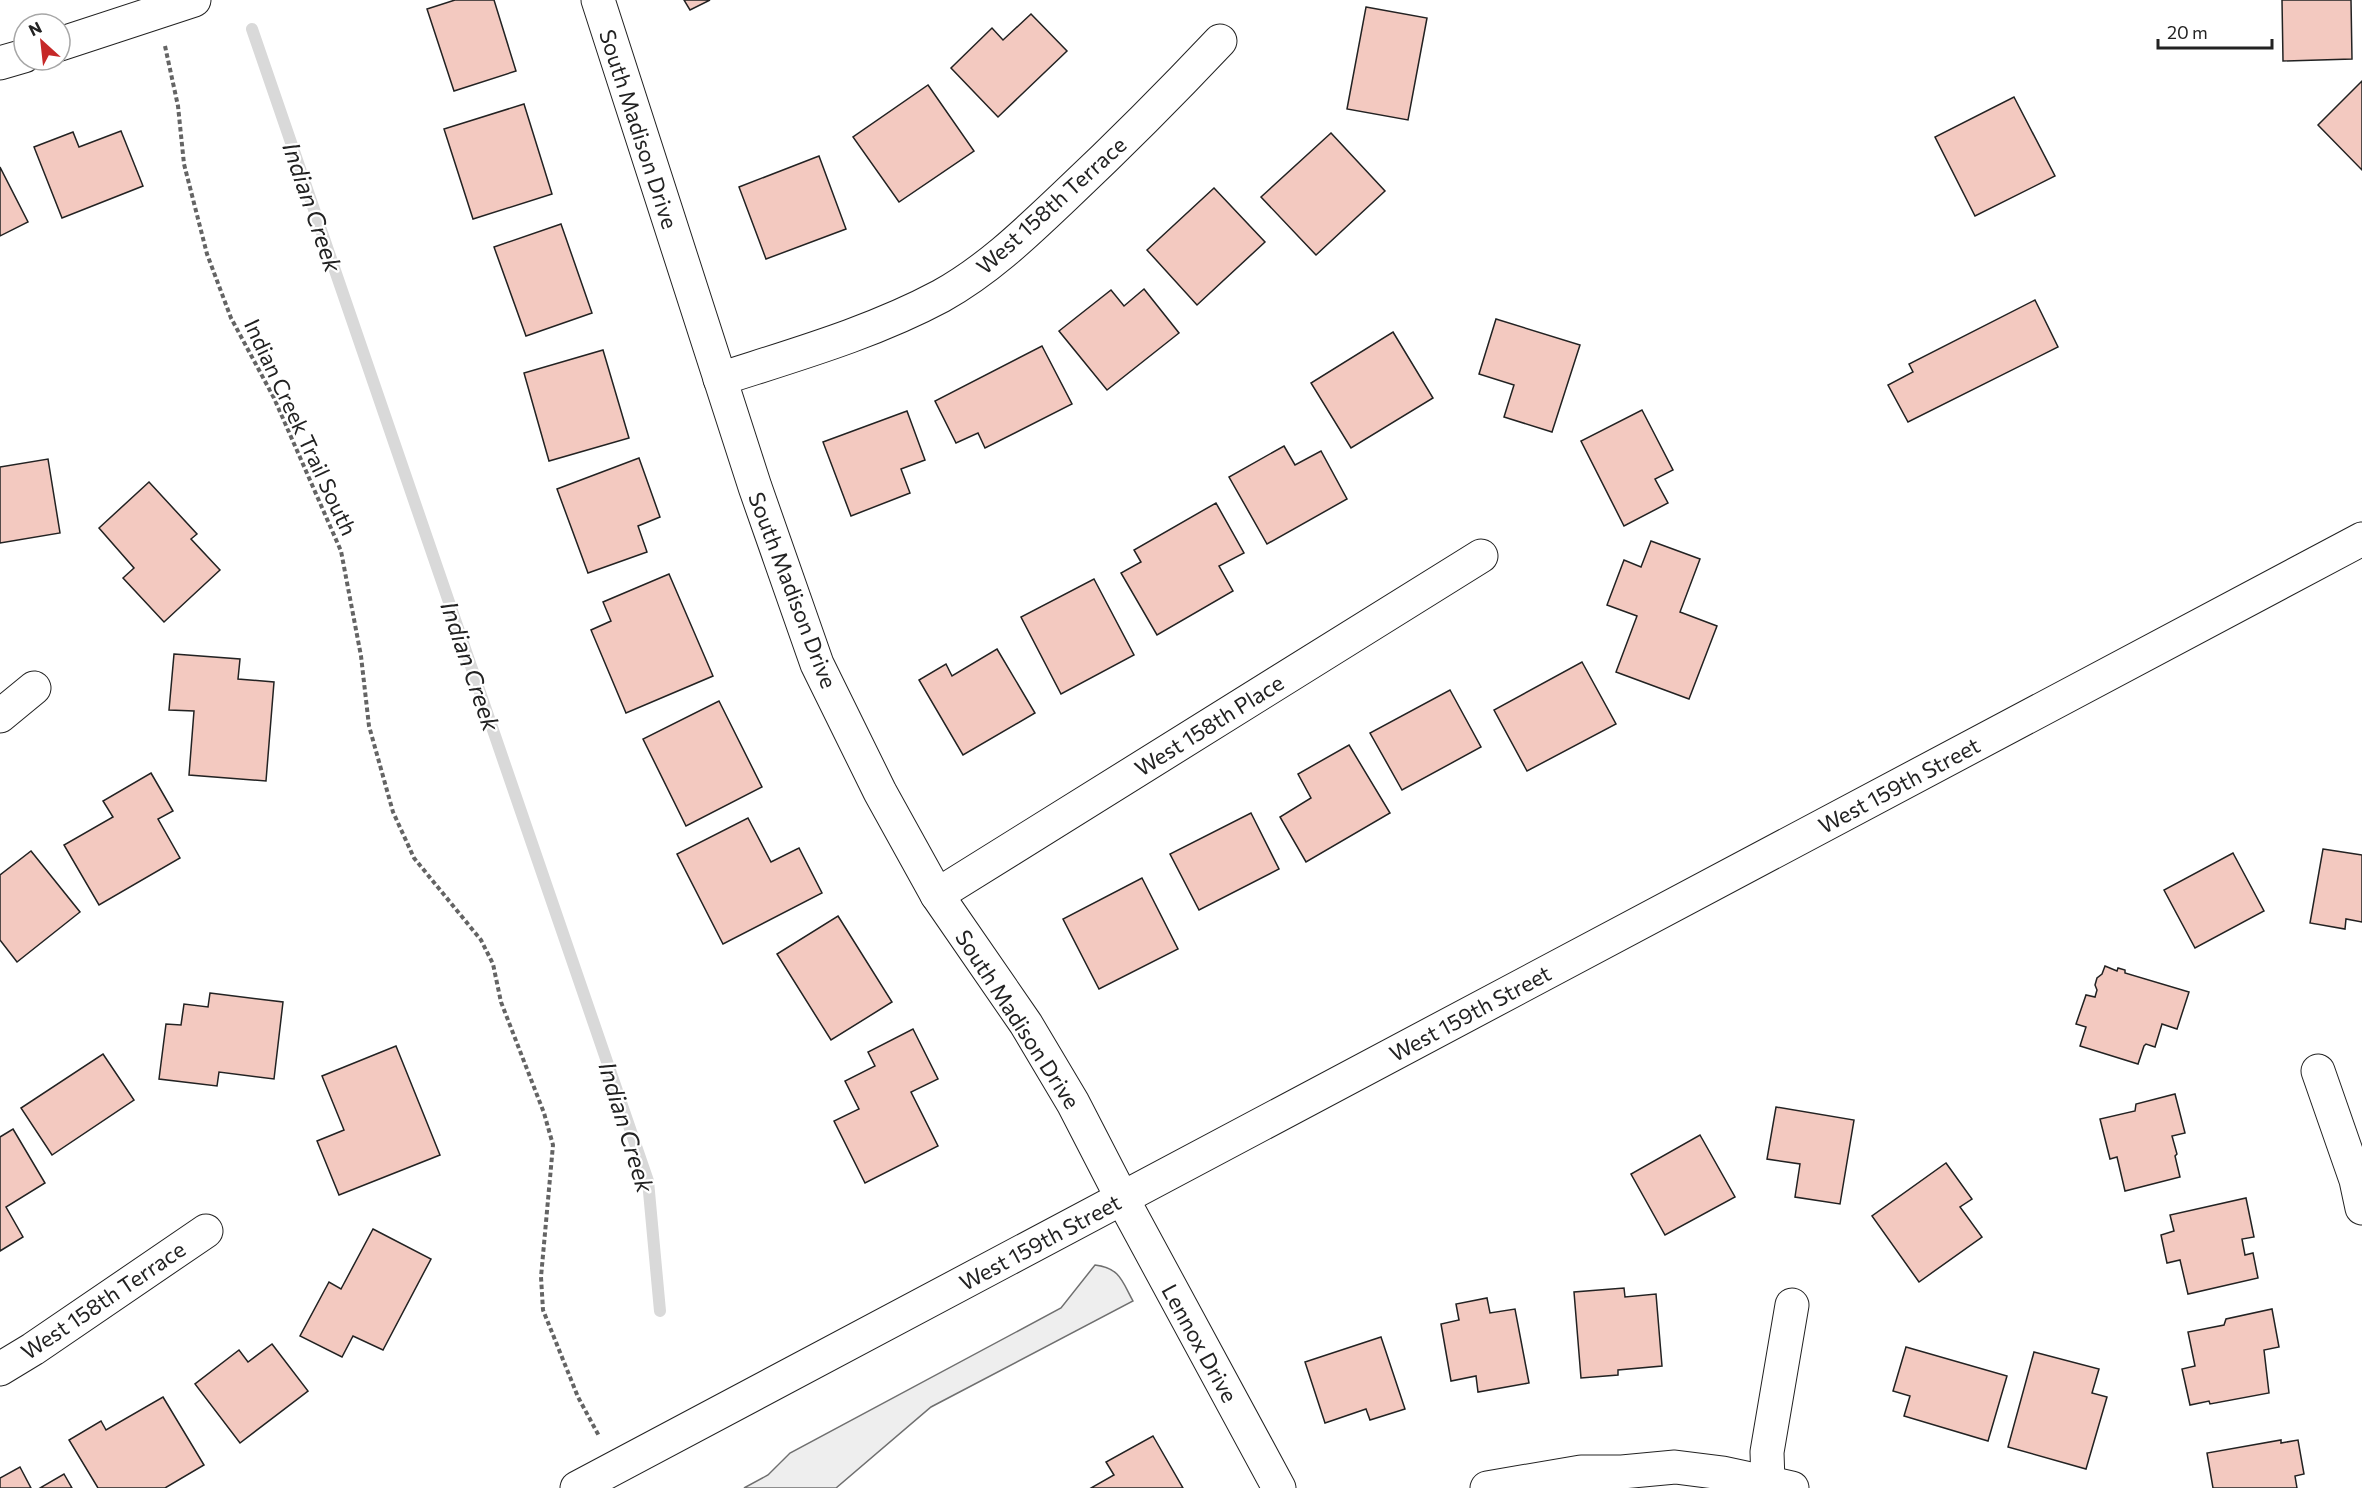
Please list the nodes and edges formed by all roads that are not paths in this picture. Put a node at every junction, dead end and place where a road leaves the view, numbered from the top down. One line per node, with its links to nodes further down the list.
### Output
1 (194, 0): 3 (street)
2 (598, 0): 5 (street, South Madison Drive)
3 (72, 40)
4 (1220, 42): 5 (street, West 158th Terrace)
5 (720, 379): 10 (street, South Madison Drive)
6 (2362, 539): 12 (street, West 159th Street)
7 (1481, 556): 10 (street, West 158th Place)
8 (33, 688): 9 (street)
9 (0, 716)
10 (937, 895): 12 (street, South Madison Drive)
11 (2318, 1071): 13 (street)
12 (1122, 1198): 18 (street, West 159th Street); 19 (street, Lennox Drive)
13 (2362, 1208)
14 (206, 1231): 16 (street, West 158th Terrace)
15 (1792, 1305): 17 (street)
16 (0, 1369)
17 (1780, 1485): 20 (street)
18 (577, 1488)
19 (1279, 1488)
20 (1487, 1488)

